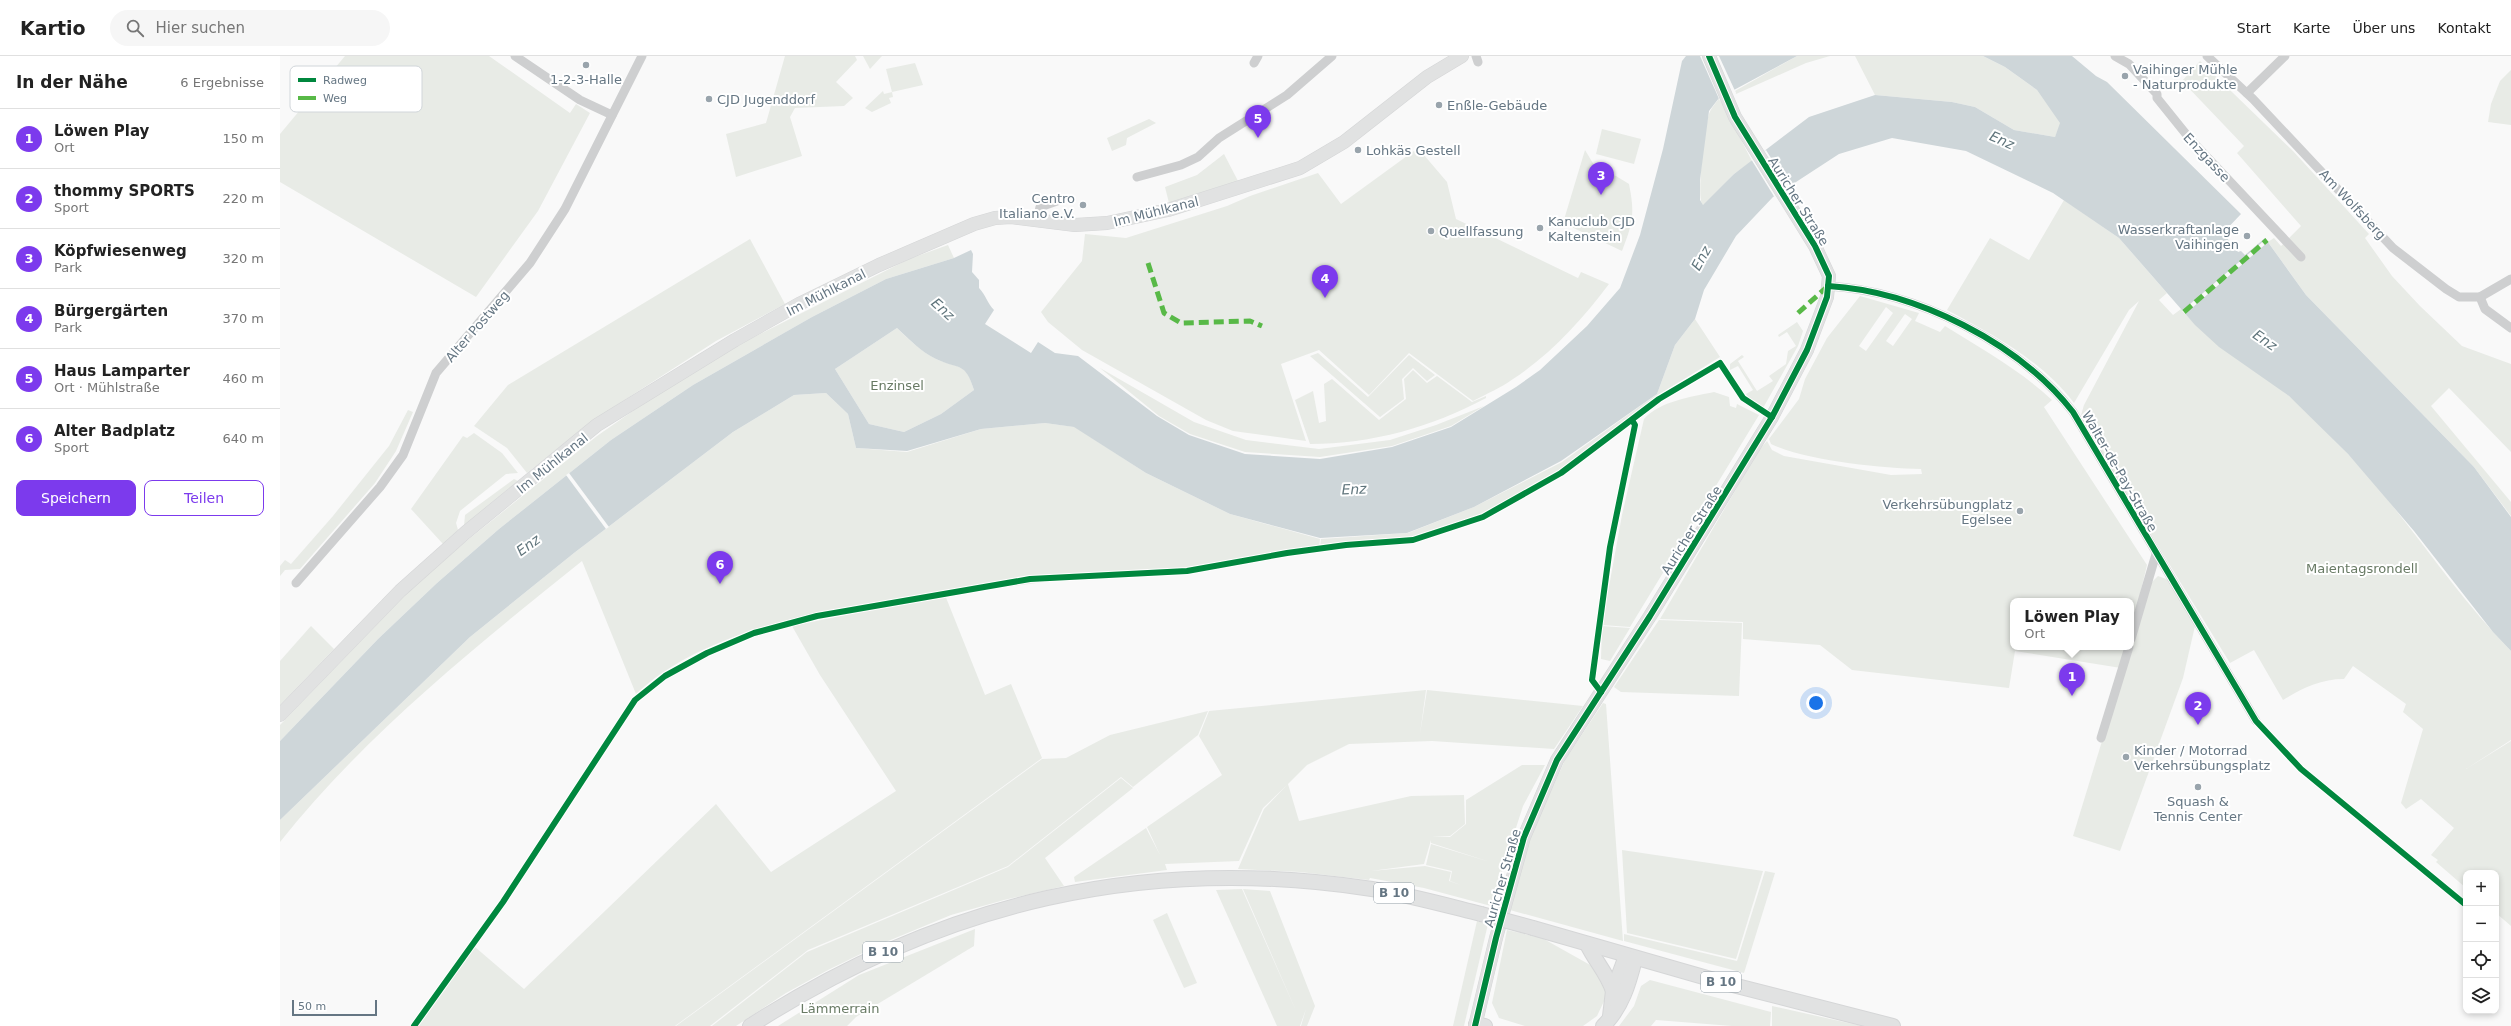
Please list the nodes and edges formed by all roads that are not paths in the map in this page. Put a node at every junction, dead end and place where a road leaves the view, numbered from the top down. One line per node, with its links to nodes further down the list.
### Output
1 (515, 56): 10 (street)
2 (642, 56): 10 (street, Alter Postweg)
3 (1332, 56): 11 (street)
4 (1460, 56): 13 (street, Im Mühlkanal)
5 (1709, 56): 16 (street, Auricher Straße)
6 (2115, 56): 14 (street, Enzgasse)
7 (2207, 56): 9 (street, Am Wolfsberg)
8 (2285, 56): 9 (street)
9 (2247, 93): 17 (street, Am Wolfsberg)
10 (612, 116): 20 (street, Alter Postweg)
11 (1137, 177)
12 (1057, 201): 13 (street)
13 (1037, 219): 23 (street, Im Mühlkanal)
14 (2300, 257)
15 (2511, 279): 17 (street)
16 (1828, 286): 19 (street, Walter-de-Pay-Straße); 30 (street, Auricher Straße)
17 (2480, 297): 18 (street)
18 (2511, 328)
19 (2156, 554): 21 (street); 24 (street, Walter-de-Pay-Straße)
20 (296, 583)
21 (2134, 629)
22 (2127, 650): 25 (street)
23 (280, 715)
24 (2256, 721)
25 (2102, 738)
26 (1587, 944): 27 (main road, B 10); 28 (main road); 31 (main road, B 10, bridge)
27 (1630, 957): 28 (main road); 29 (main road); 32 (main road, B 10)
28 (1613, 991): 29 (main road)
29 (1606, 1023)
30 (1478, 1025)
31 (750, 1026)
32 (1893, 1026)

